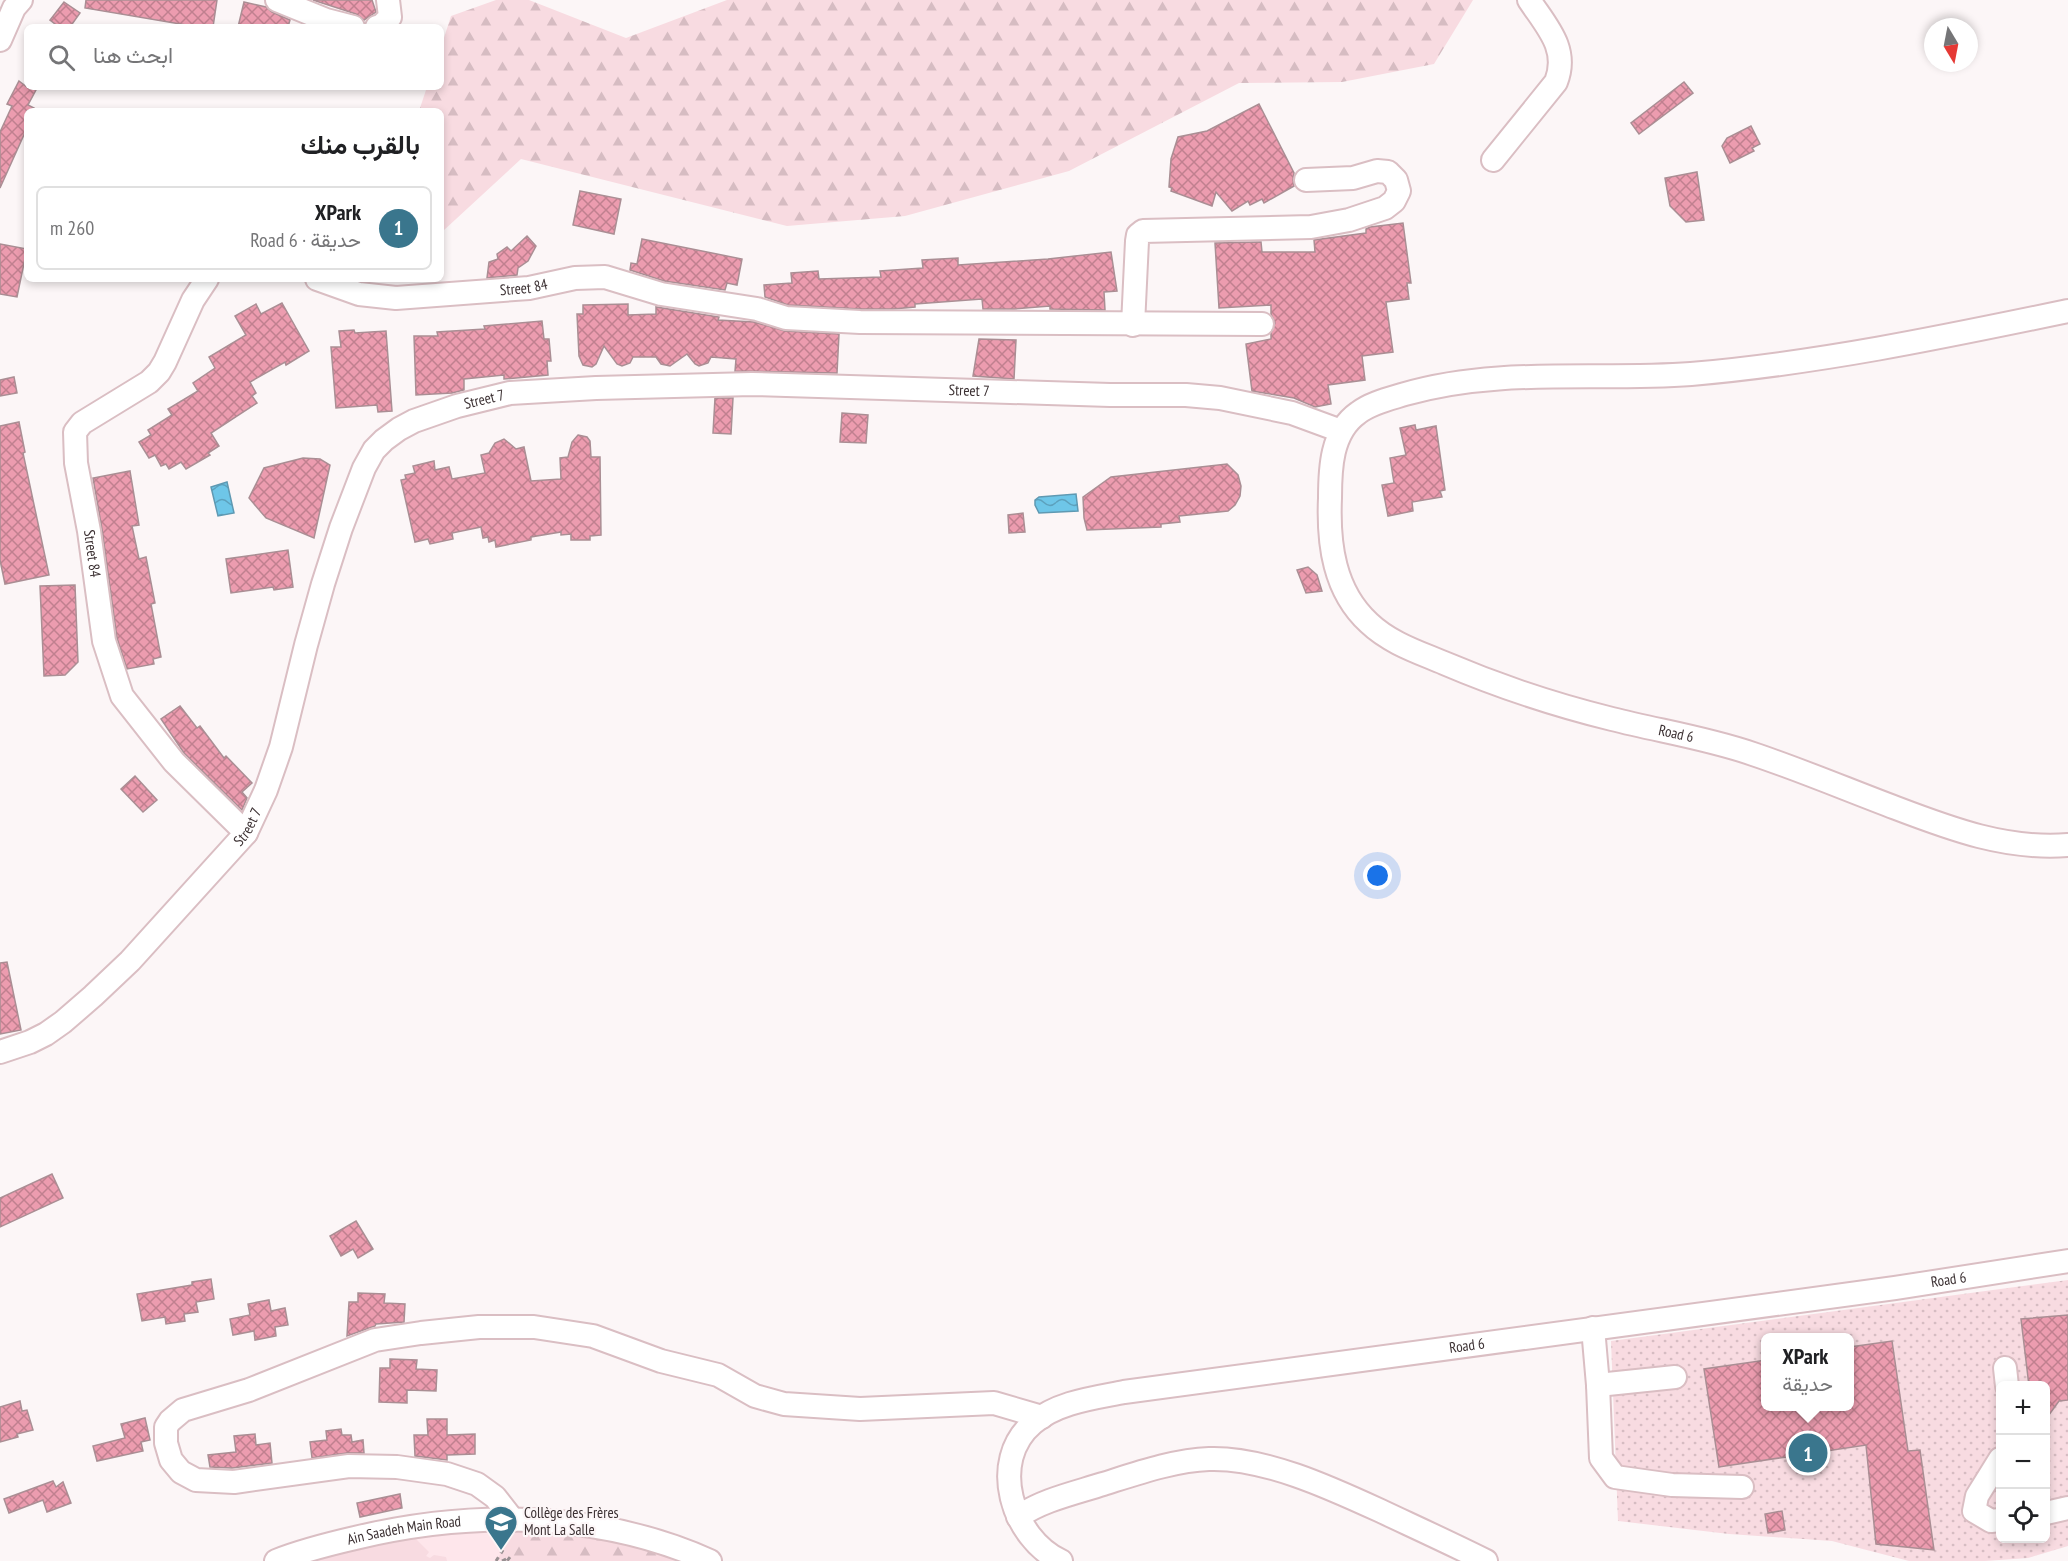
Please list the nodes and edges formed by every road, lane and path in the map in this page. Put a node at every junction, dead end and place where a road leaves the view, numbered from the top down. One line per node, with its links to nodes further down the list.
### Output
1 (21, 0): 7 (street)
2 (277, 0): 5 (street)
3 (388, 0): 6 (street)
4 (1529, 0): 8 (street)
5 (341, 24)
6 (383, 24)
7 (0, 40)
8 (1493, 160)
9 (1306, 180): 14 (street)
10 (205, 282): 16 (street, Street 84)
11 (325, 282): 14 (street, Street 84)
12 (2068, 311): 15 (street)
13 (1262, 324): 14 (street, Street 84)
14 (1133, 325)
15 (1341, 431): 16 (street, Street 7); 17 (street, Road 6)
16 (246, 833): 18 (street, Street 7)
17 (2068, 845)
18 (0, 1052)
19 (2068, 1261): 20 (street, Road 6)
20 (1593, 1328): 22 (street); 23 (street, Road 6)
21 (1675, 1377): 22 (street)
22 (1598, 1385): 25 (street)
23 (1042, 1417): 28 (street, Road 6); 29 (street)
24 (1996, 1467): 30 (street)
25 (1742, 1487)
26 (2068, 1508): 27 (street)
27 (2050, 1512)
28 (1018, 1517): 37 (street, Road 6); 38 (street)
29 (513, 1520): 32 (street, Ain Saadeh Main Road); 36 (street, Ain Saadeh Main Road)
30 (1996, 1521)
31 (502, 1550): 33 (path)
32 (276, 1561)
33 (496, 1561)
34 (502, 1561): 35 (path)
35 (507, 1561)
36 (710, 1561)
37 (1061, 1561)
38 (1486, 1561)

